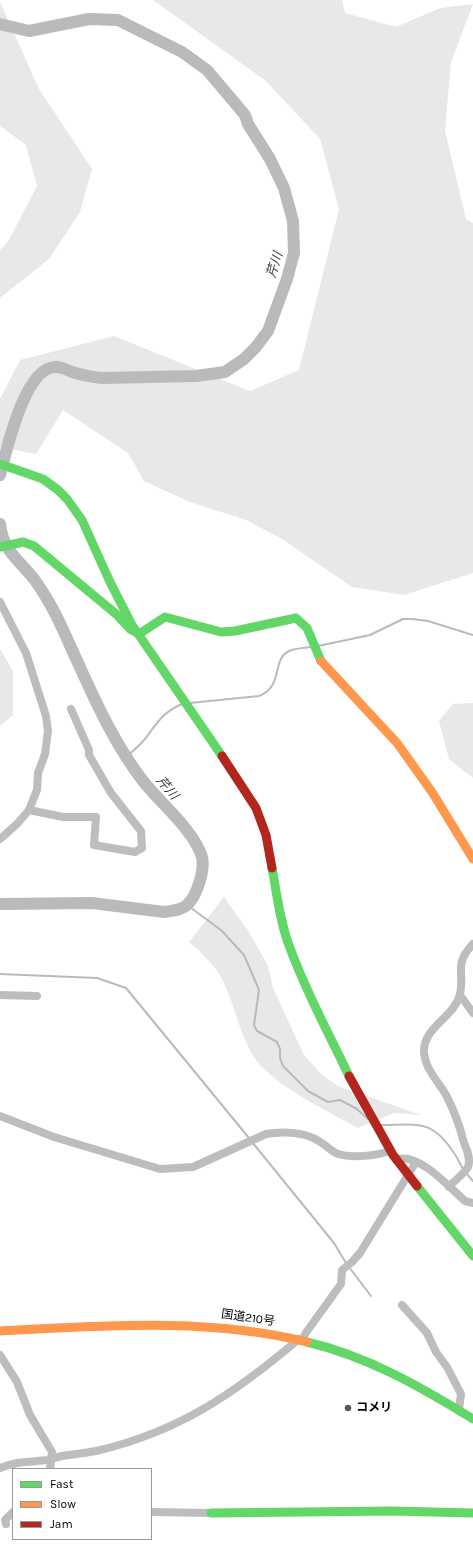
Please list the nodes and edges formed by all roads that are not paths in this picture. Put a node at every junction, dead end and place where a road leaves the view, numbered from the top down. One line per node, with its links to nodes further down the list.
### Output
1 (0, 464): 4 (main road)
2 (0, 547): 4 (main road)
3 (0, 602): 6 (street)
4 (139, 634): 8 (main road); 15 (main road)
5 (71, 709): 6 (street)
6 (29, 810): 7 (street)
7 (0, 839)
8 (473, 858)
9 (473, 944): 11 (street)
10 (0, 995): 12 (street)
11 (460, 995): 13 (street); 19 (street)
12 (37, 996)
13 (473, 1013)
14 (0, 1116): 15 (street)
15 (387, 1147): 16 (main road)
16 (396, 1160): 17 (street); 18 (main road)
17 (416, 1162): 18 (street); 19 (street)
18 (409, 1176): 21 (main road); 24 (street)
19 (449, 1187): 20 (street)
20 (473, 1203)
21 (473, 1256)
22 (402, 1305): 26 (street)
23 (0, 1331): 24 (main road, 国道210号)
24 (301, 1340): 26 (main road, 国道210号); 28 (street)
25 (0, 1355): 28 (street)
26 (459, 1410): 27 (main road, 国道210号)
27 (473, 1419)
28 (52, 1459): 29 (street); 30 (street)
29 (0, 1468)
30 (50, 1468)
31 (152, 1512): 33 (street)
32 (12, 1513): 35 (street)
33 (211, 1513): 34 (main road)
34 (473, 1513)
35 (6, 1524)

